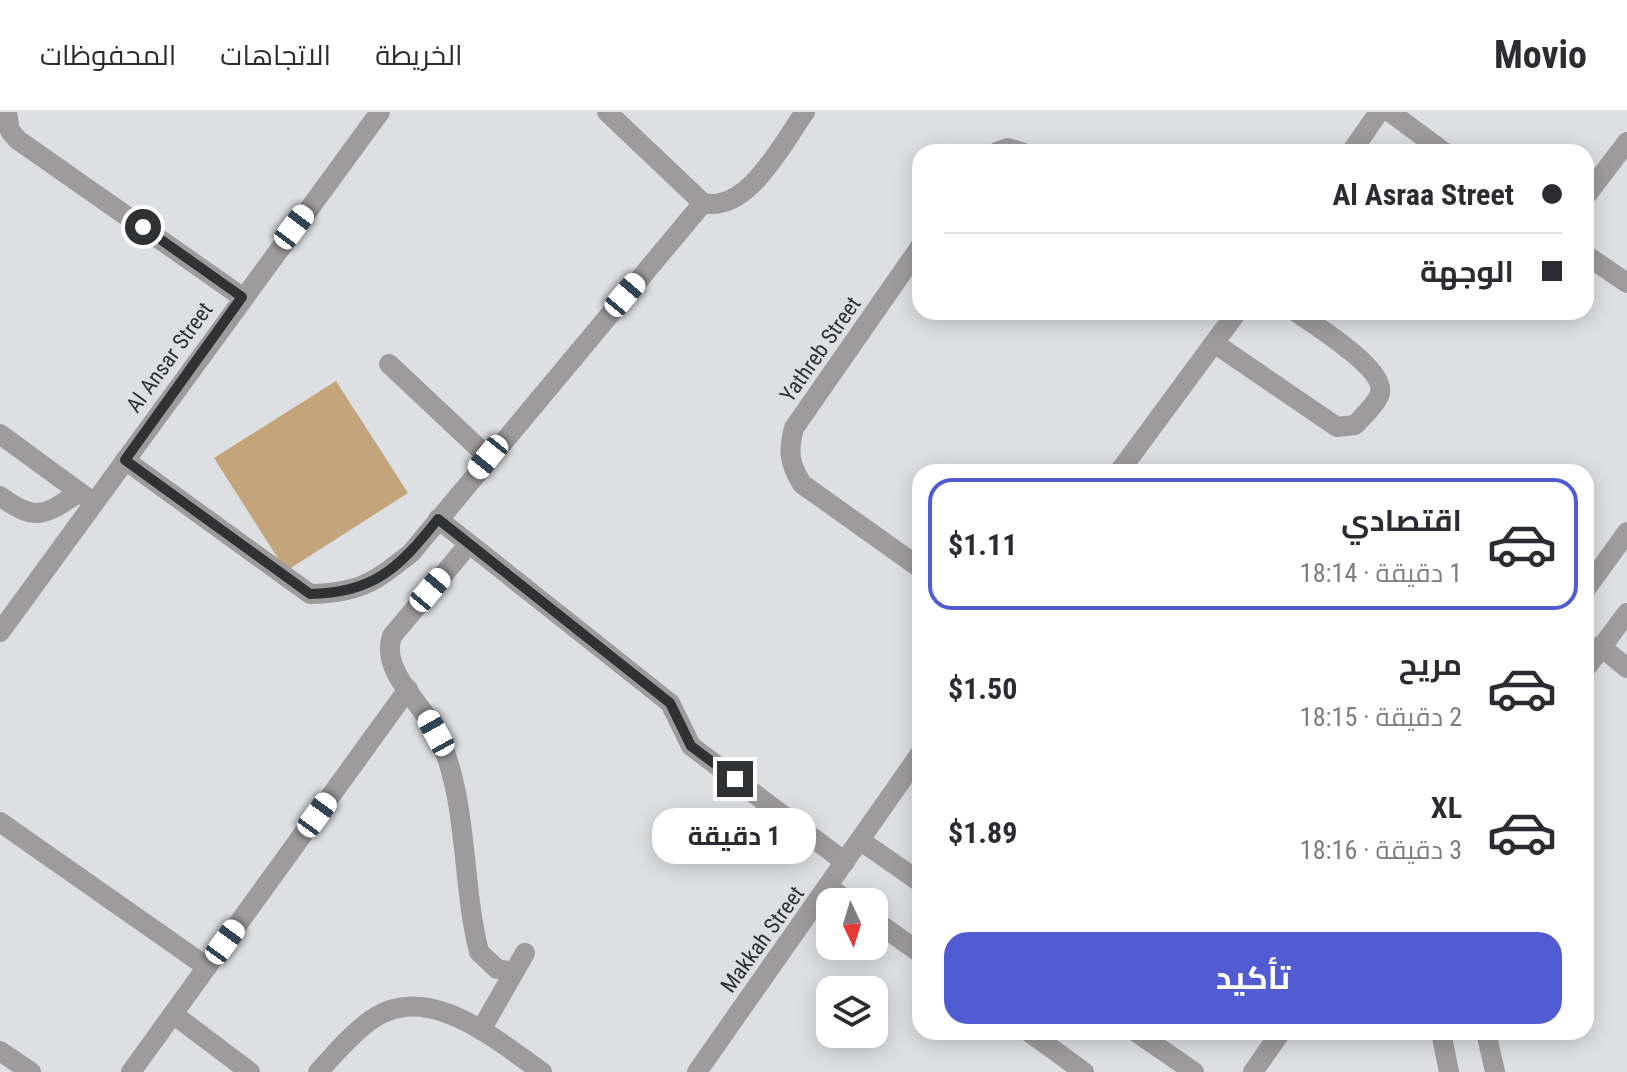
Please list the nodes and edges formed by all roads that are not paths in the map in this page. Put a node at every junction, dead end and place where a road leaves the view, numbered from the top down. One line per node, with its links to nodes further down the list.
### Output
1 (7, 112): 15 (street)
2 (380, 112): 15 (street, Al Ansar Street)
3 (607, 112): 11 (street)
4 (805, 112): 11 (street)
5 (1379, 112): 8 (street)
6 (1390, 112): 9 (street)
7 (1627, 142): 10 (street)
8 (1357, 144)
9 (1433, 144)
10 (1594, 185)
11 (703, 203): 21 (street)
12 (912, 258): 29 (street, Yathreb Street)
13 (1594, 260): 14 (street)
14 (1627, 283)
15 (242, 297): 22 (street, Al Ansar Street)
16 (1231, 320): 18 (street)
17 (1307, 320): 18 (street)
18 (1214, 343): 23 (street)
19 (389, 364): 21 (street)
20 (0, 434): 25 (street)
21 (488, 457): 26 (street)
22 (125, 460): 25 (street, Al Ansar Street); 26 (street)
23 (1125, 464)
24 (0, 496): 25 (street)
25 (86, 497): 32 (street, Al Ansar Street)
26 (438, 519): 28 (street)
27 (1627, 532): 30 (street)
28 (469, 544): 36 (street); 40 (street)
29 (912, 562)
30 (1594, 578)
31 (1627, 613): 33 (street)
32 (0, 632)
33 (1600, 646): 34 (street); 35 (street)
34 (1594, 655)
35 (1627, 668)
36 (408, 689): 46 (street); 47 (street)
37 (912, 766): 39 (street, Makkah Street)
38 (0, 822): 46 (street)
39 (861, 841): 40 (street, Makkah Street); 41 (street)
40 (845, 862): 42 (street, Makkah Street)
41 (912, 876)
42 (829, 887): 61 (street, Makkah Street)
43 (888, 930): 44 (street)
44 (912, 947)
45 (525, 953): 47 (street)
46 (207, 967): 48 (street)
47 (514, 972): 49 (street)
48 (173, 1014): 57 (street); 58 (street)
49 (481, 1030): 59 (street); 60 (street)
50 (1040, 1040): 62 (street)
51 (1148, 1040): 63 (street)
52 (1275, 1040): 64 (street)
53 (1443, 1040): 65 (street)
54 (1488, 1040): 66 (street)
55 (0, 1051): 56 (street)
56 (31, 1072)
57 (131, 1072)
58 (250, 1072)
59 (318, 1072)
60 (542, 1072)
61 (697, 1072)
62 (1084, 1072)
63 (1194, 1072)
64 (1253, 1072)
65 (1449, 1072)
66 (1495, 1072)

